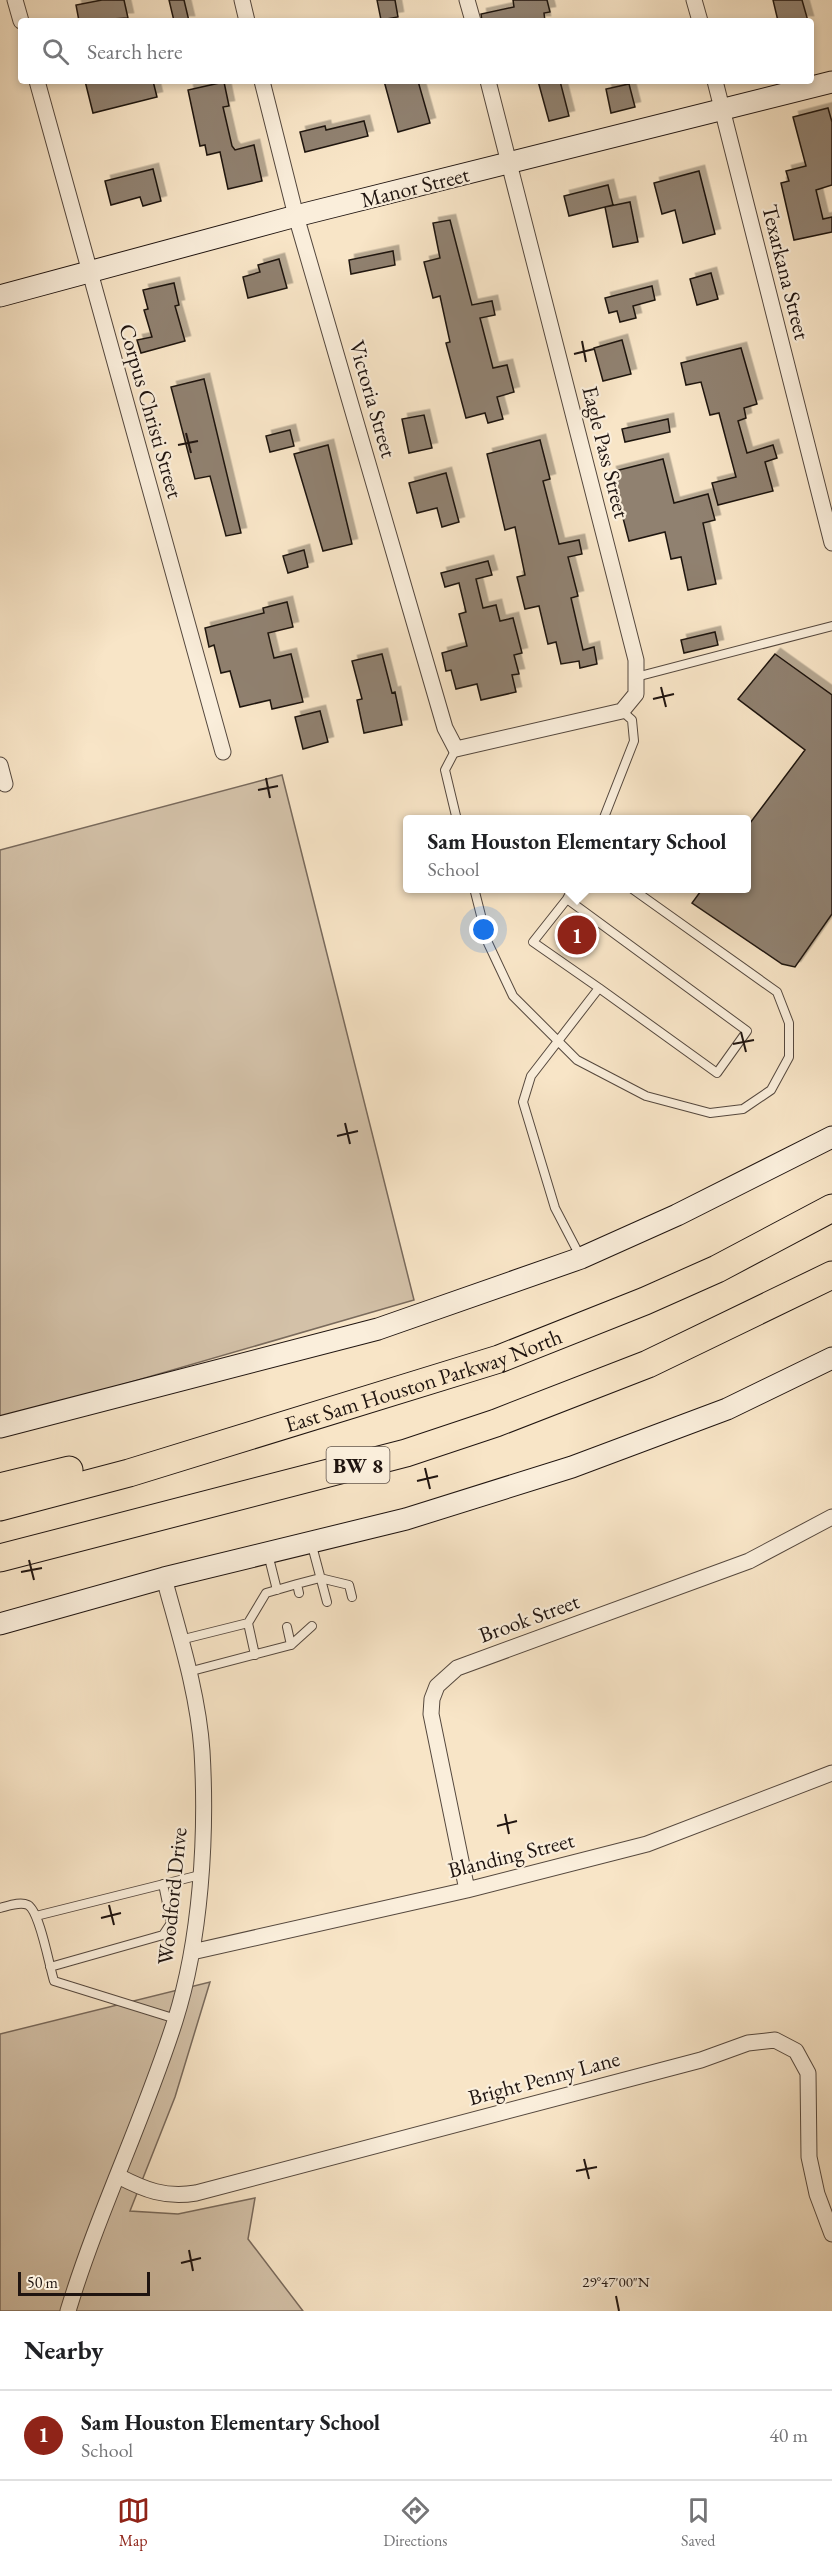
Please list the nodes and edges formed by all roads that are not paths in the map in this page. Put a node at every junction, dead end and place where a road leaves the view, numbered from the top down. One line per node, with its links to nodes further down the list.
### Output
1 (15, 0): 5 (street)
2 (242, 0): 6 (street)
3 (467, 0): 7 (street)
4 (694, 0): 8 (street)
5 (20, 18)
6 (246, 18)
7 (471, 18)
8 (699, 18)
9 (832, 82): 14 (main road, Manor Street)
10 (38, 84): 17 (street, Corpus Christi Street)
11 (263, 84): 16 (street, Victoria Street)
12 (489, 84): 15 (street, Eagle Pass Street)
13 (716, 84): 14 (street, Texarkana Street)
14 (722, 110): 15 (main road, Manor Street); 19 (street, Texarkana Street)
15 (509, 164): 16 (main road, Manor Street); 21 (street, Eagle Pass Street)
16 (296, 216): 17 (main road, Manor Street); 23 (street, Victoria Street)
17 (90, 273): 18 (main road, Manor Street); 24 (street, Corpus Christi Street)
18 (0, 296)
19 (832, 543)
20 (832, 626): 21 (lane)
21 (636, 677): 22 (street, Eagle Pass Street)
22 (622, 711): 23 (street); 28 (lane)
23 (456, 749): 27 (lane)
24 (223, 752)
25 (0, 765): 26 (street)
26 (5, 784)
27 (456, 815)
28 (605, 815)
29 (475, 893): 34 (lane)
30 (570, 893): 32 (lane)
31 (638, 893): 34 (lane)
32 (567, 899): 33 (lane); 33 (lane)
33 (599, 988): 34 (lane)
34 (559, 1042): 37 (lane)
35 (832, 1137): 37 (main road)
36 (832, 1208): 42 (highway, East Sam Houston Parkway North / BW 8)
37 (581, 1258): 43 (main road)
38 (832, 1275): 40 (highway, BW 8)
39 (832, 1287): 40 (highway)
40 (705, 1339): 49 (highway, BW 8)
41 (832, 1358): 47 (main road)
42 (420, 1384): 44 (highway); 45 (highway, East Sam Houston Parkway North / BW 8)
43 (0, 1426)
44 (0, 1487)
45 (0, 1507)
46 (832, 1517): 68 (street, Brook Street)
47 (311, 1542): 48 (main road); 51 (lane)
48 (268, 1553): 50 (main road); 53 (lane)
49 (0, 1558)
50 (164, 1578): 57 (main road); 61 (street, Woodford Drive)
51 (320, 1578): 52 (lane); 55 (lane); 56 (lane)
52 (297, 1584): 53 (lane); 54 (lane)
53 (277, 1590): 58 (lane)
54 (299, 1593)
55 (352, 1597)
56 (327, 1602)
57 (0, 1623)
58 (248, 1623): 61 (lane); 63 (lane)
59 (312, 1626): 62 (lane)
60 (287, 1627): 62 (lane)
61 (180, 1640): 64 (street, Woodford Drive)
62 (291, 1645): 63 (lane)
63 (255, 1654): 64 (lane)
64 (189, 1672): 66 (street, Woodford Drive)
65 (832, 1773): 68 (street, Blanding Street)
66 (200, 1875): 67 (lane); 71 (street, Woodford Drive)
67 (163, 1884): 70 (lane); 72 (lane)
68 (467, 1890): 71 (street, Blanding Street)
69 (0, 1908): 70 (lane)
70 (36, 1916): 72 (lane)
71 (192, 1952): 73 (street, Woodford Drive)
72 (50, 1967): 73 (lane)
73 (176, 2019): 74 (street, Woodford Drive)
74 (118, 2176): 75 (street, Bright Penny Lane); 76 (street, Woodford Drive)
75 (832, 2234)
76 (68, 2311)

